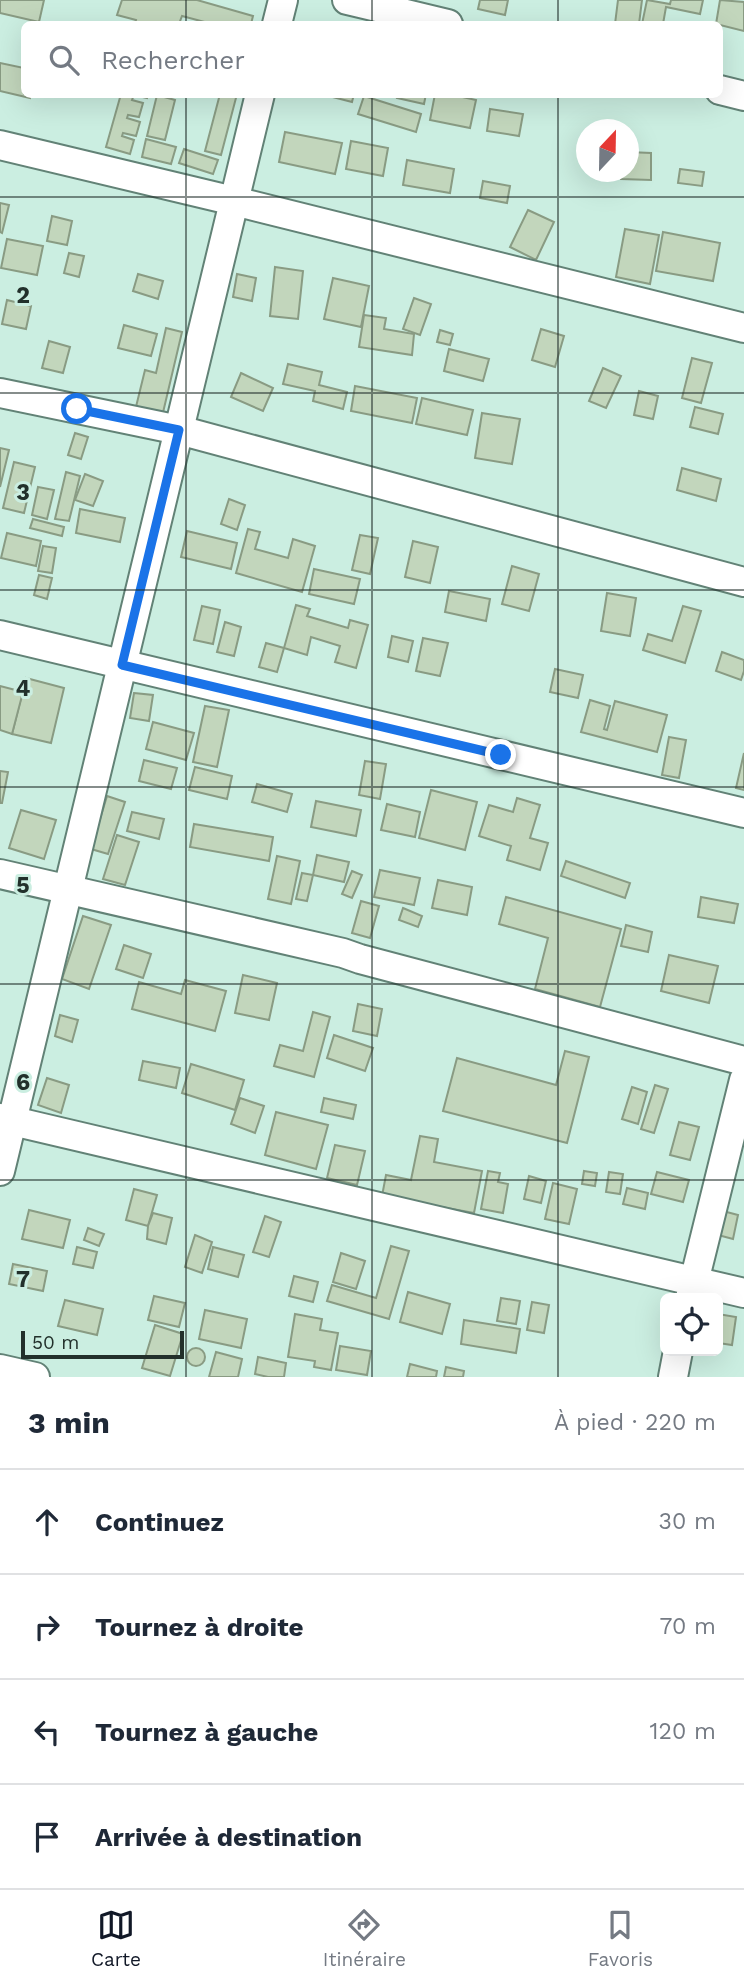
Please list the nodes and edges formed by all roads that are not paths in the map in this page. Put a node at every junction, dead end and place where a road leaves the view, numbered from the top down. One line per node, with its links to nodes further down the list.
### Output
1 (283, 0): 3 (street)
2 (347, 0): 4 (street)
3 (278, 21)
4 (435, 21)
5 (723, 91): 6 (street)
6 (744, 96)
7 (259, 98): 9 (street)
8 (0, 145): 9 (street)
9 (234, 201): 10 (street); 12 (street)
10 (744, 328)
11 (0, 393): 12 (street)
12 (179, 430): 13 (street); 15 (street)
13 (744, 582)
14 (0, 635): 15 (street)
15 (122, 665): 16 (street); 18 (street)
16 (744, 813)
17 (0, 874): 18 (street)
18 (68, 890): 19 (street); 21 (street)
19 (744, 1060)
20 (744, 1080): 23 (street)
21 (6, 1119): 22 (street); 23 (street)
22 (0, 1171)
23 (691, 1290): 24 (street)
24 (744, 1293)
25 (677, 1356): 28 (street)
26 (0, 1369): 27 (street)
27 (35, 1377)
28 (673, 1377)

